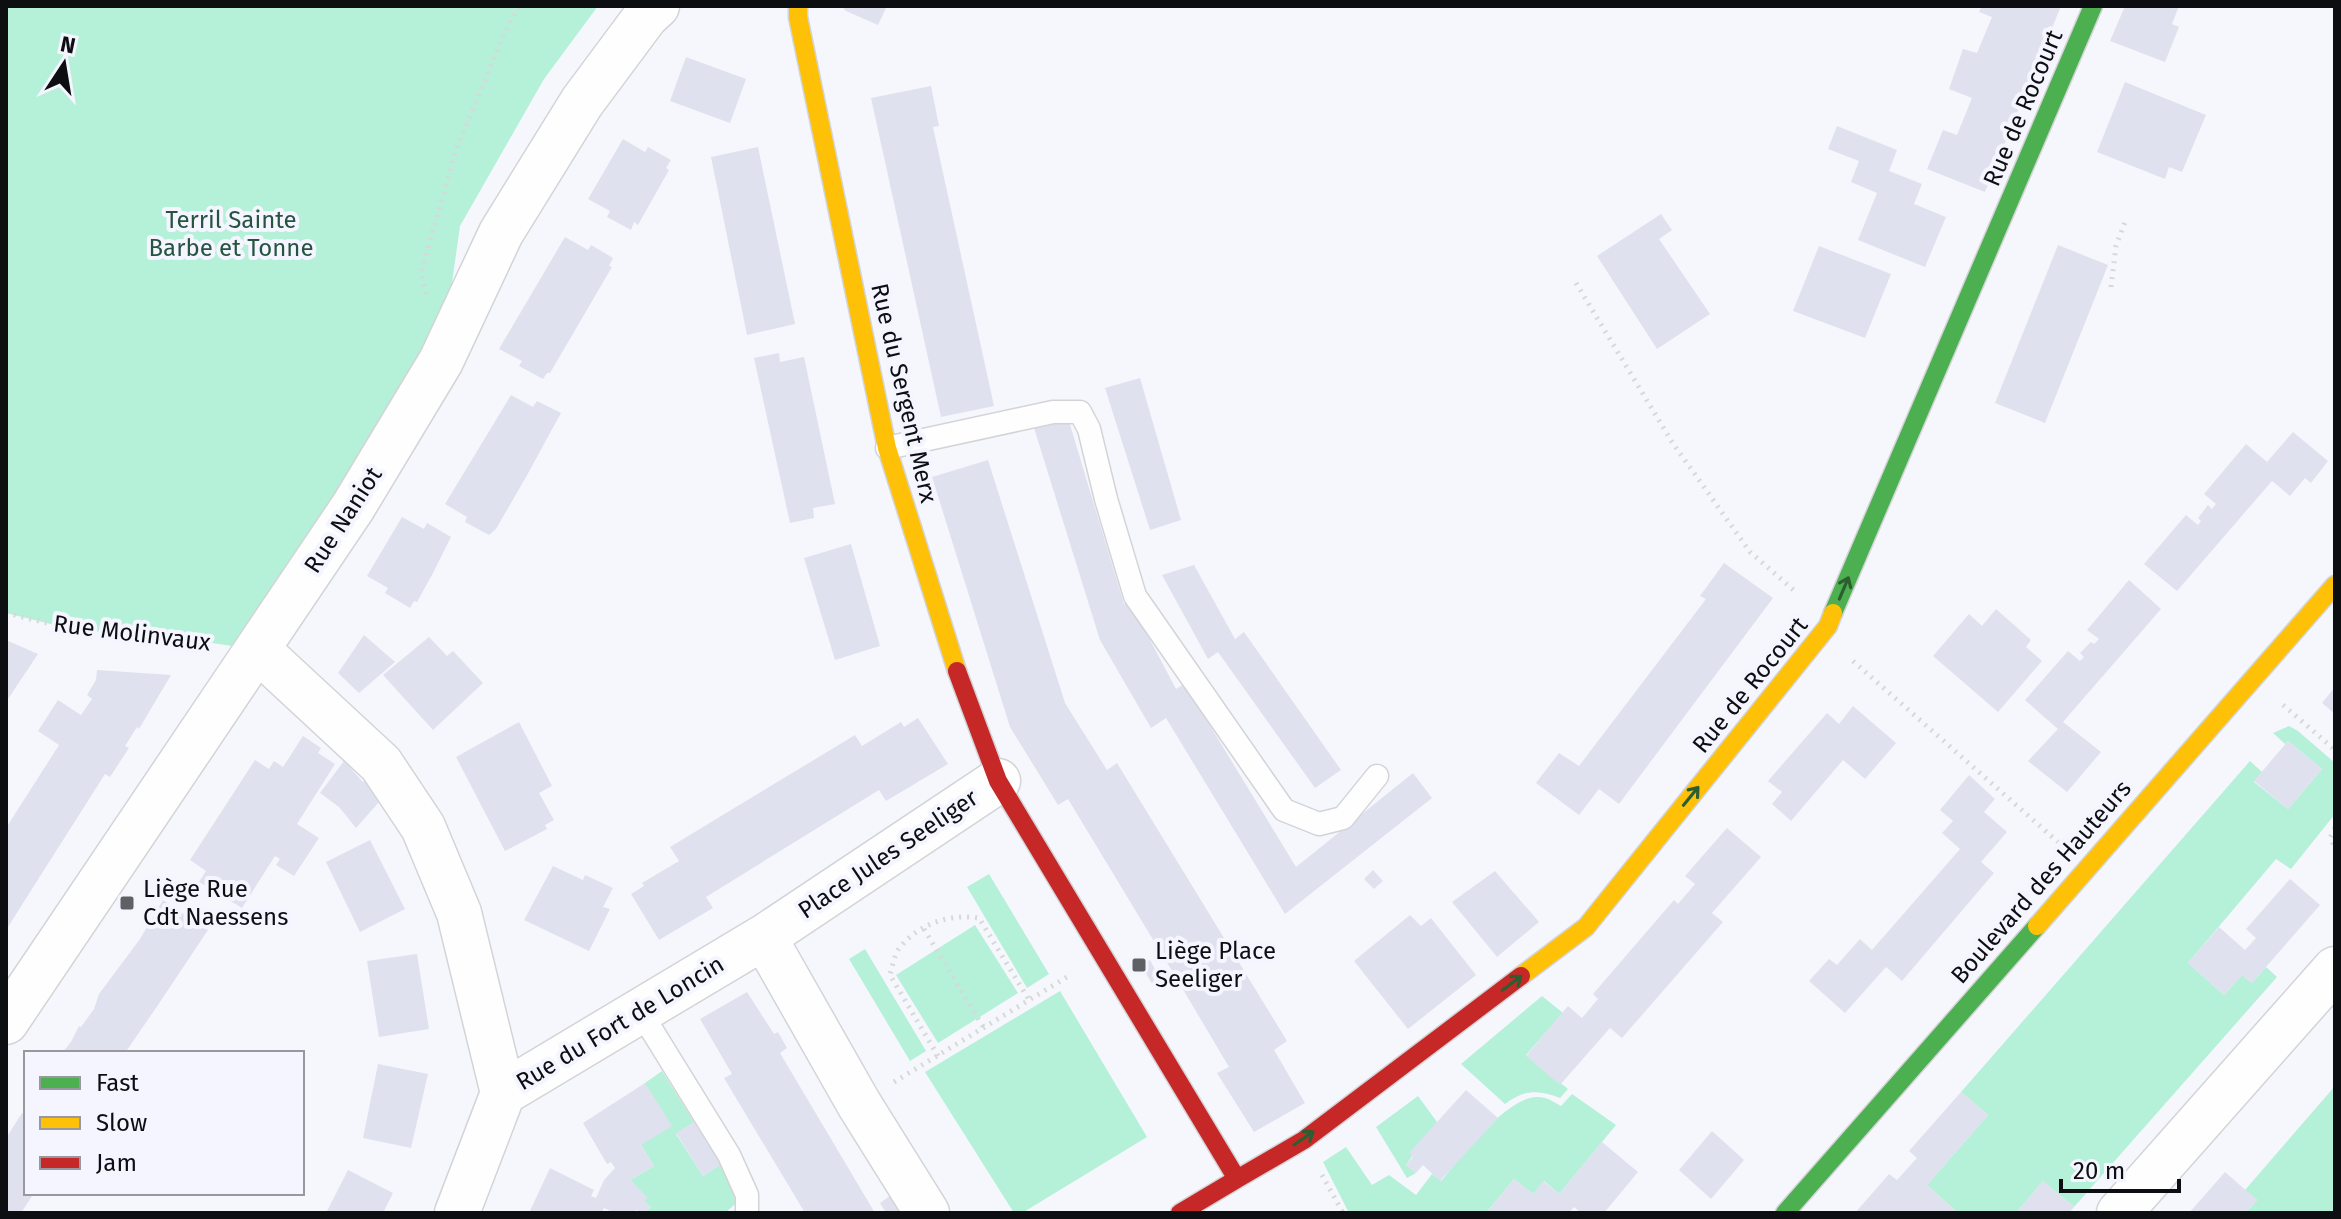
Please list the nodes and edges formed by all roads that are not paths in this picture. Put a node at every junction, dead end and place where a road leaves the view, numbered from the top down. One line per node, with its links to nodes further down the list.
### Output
1 (657, 6): 6 (street, Rue Naniot)
2 (798, 6): 4 (street, Rue du Sergent Merx)
3 (2093, 6): 14 (street, Rue de Rocourt, one-way to 3)
4 (887, 448): 7 (lane); 8 (street, Rue du Sergent Merx)
5 (2335, 585): 19 (street, Boulevard des Hauteurs)
6 (258, 650): 12 (street, Rue Naniot); 13 (street)
7 (1377, 776)
8 (998, 781): 9 (street, Place Jules Seeliger); 14 (street, Place Jules Seeliger)
9 (764, 937): 11 (street, Rue du Fort de Loncin); 17 (street)
10 (2335, 969): 20 (street)
11 (640, 1011): 13 (street, Rue du Fort de Loncin); 16 (lane)
12 (6, 1022)
13 (503, 1093): 15 (street, Rue du Fort de Loncin)
14 (1237, 1179): 18 (street)
15 (457, 1213)
16 (747, 1213)
17 (927, 1213)
18 (1180, 1213)
19 (1785, 1213)
20 (2119, 1213)

